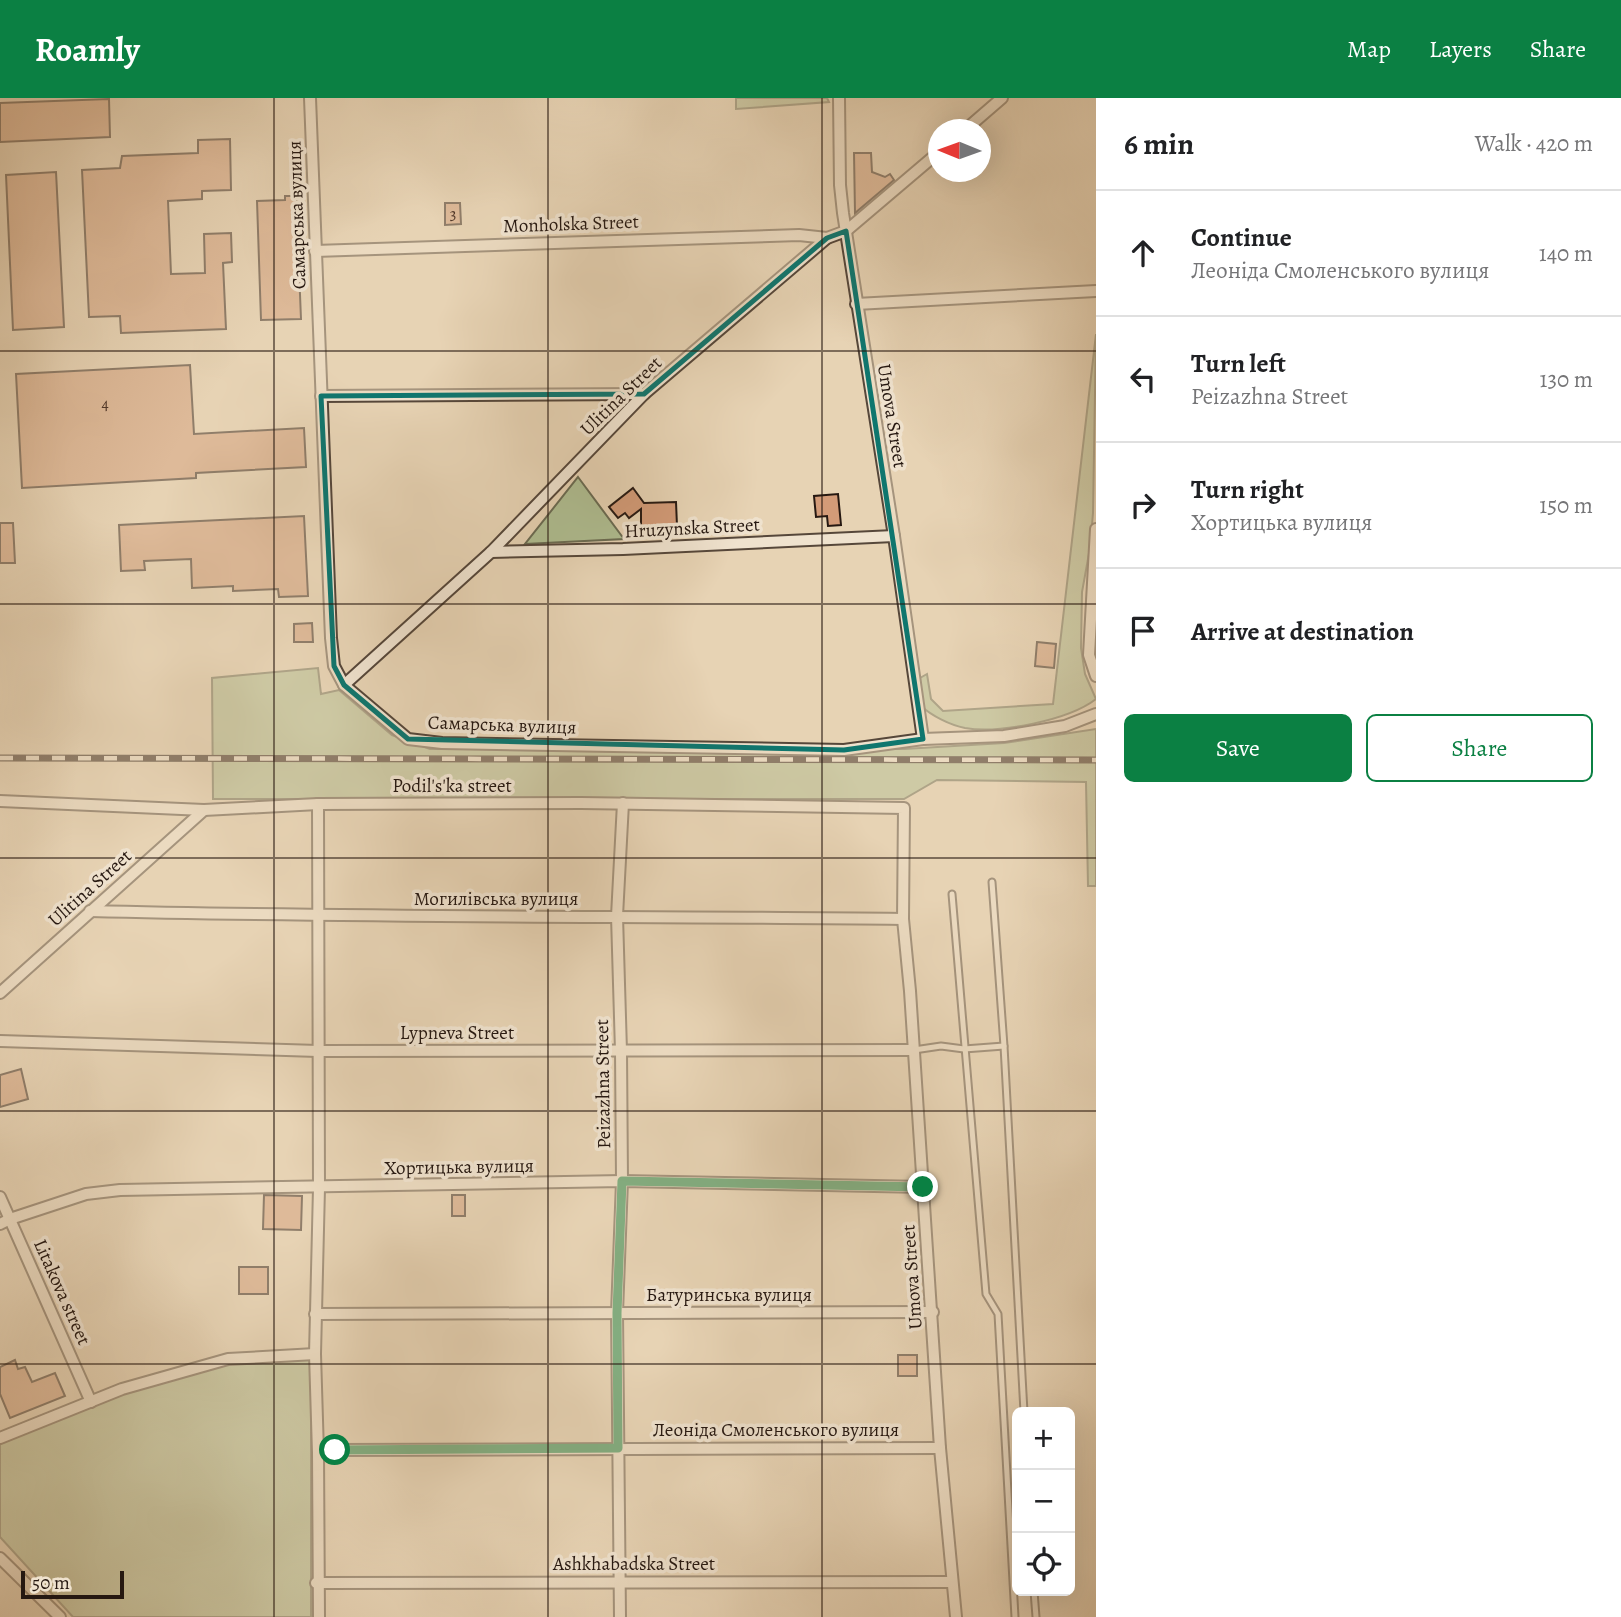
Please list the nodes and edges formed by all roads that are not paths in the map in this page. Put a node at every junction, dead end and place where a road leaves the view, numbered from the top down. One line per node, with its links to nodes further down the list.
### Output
1 (310, 98): 8 (street, Самарська вулиця)
2 (839, 98): 6 (street, Umova Street)
3 (1002, 98): 4 (street)
4 (978, 119)
5 (928, 161): 6 (street, Ulitina Street)
6 (846, 231): 7 (street, Ulitina Street); 10 (street, Umova Street)
7 (827, 238): 8 (street, Monholska Street); 11 (street, Ulitina Street)
8 (315, 251): 12 (street, Самарська вулиця)
9 (1096, 291): 10 (street)
10 (856, 304): 14 (street, Umova Street)
11 (645, 394): 12 (street); 15 (street, Ulitina Street)
12 (321, 396): 17 (street, Самарська вулиця)
13 (1096, 529): 16 (street)
14 (894, 536): 15 (street, Hruzynska Street); 19 (street, Umova Street)
15 (491, 552): 17 (street, Ulitina Street)
16 (1096, 676)
17 (344, 685): 19 (street, Самарська вулиця)
18 (1096, 714): 19 (street, Самарська вулиця)
19 (923, 739)
20 (0, 801): 24 (street, Podil's'ka street)
21 (623, 803): 22 (street, Podil's'ka street); 23 (street, Podil's'ka street); 28 (street, Peizazhna Street)
22 (318, 804): 24 (street, Podil's'ka street); 29 (street)
23 (904, 808): 30 (street, Umova Street)
24 (204, 810): 27 (street, Ulitina Street)
25 (992, 882): 33 (lane)
26 (952, 894): 34 (lane)
27 (90, 911): 29 (street, Могилівська вулиця); 31 (street, Ulitina Street)
28 (617, 916): 29 (street, Могилівська вулиця); 30 (street, Могилівська вулиця); 37 (street, Peizazhna Street)
29 (319, 917): 36 (street)
30 (903, 919): 35 (street, Umova Street)
31 (0, 993)
32 (0, 1041): 36 (street, Lypneva Street)
33 (1004, 1046): 34 (lane); 48 (lane)
34 (964, 1049): 35 (lane); 63 (lane)
35 (914, 1050): 37 (street, Lypneva Street); 39 (street, Umova Street)
36 (318, 1051): 37 (street, Lypneva Street); 40 (street)
37 (621, 1051): 38 (street, Peizazhna Street)
38 (622, 1181): 39 (street, Хортицька вулиця); 40 (street, Хортицька вулиця); 44 (street, Peizazhna Street)
39 (923, 1187): 43 (street, Umova Street)
40 (319, 1188): 42 (street, Хортицька вулиця); 45 (street)
41 (0, 1197): 42 (street, Litakova street)
42 (5, 1221): 47 (street, Litakova street)
43 (933, 1312): 44 (street, Батуринська вулиця); 51 (street, Umova Street)
44 (617, 1313): 45 (street, Батуринська вулиця); 50 (street, Peizazhna Street)
45 (315, 1314): 46 (street)
46 (315, 1354): 47 (street); 52 (street)
47 (91, 1402): 49 (street)
48 (1024, 1407)
49 (0, 1438)
50 (618, 1448): 51 (street, Леоніда Смоленського вулиця); 52 (street, Леоніда Смоленського вулиця); 55 (street, Peizazhna Street)
51 (940, 1448): 56 (street, Umova Street)
52 (318, 1452): 57 (street)
53 (0, 1558): 54 (street)
54 (4, 1572): 59 (street)
55 (621, 1582): 56 (street, Ashkhabadska Street); 57 (street, Ashkhabadska Street); 61 (street, Peizazhna Street)
56 (951, 1582): 62 (street, Umova Street)
57 (317, 1583): 60 (street)
58 (1034, 1596): 64 (lane)
59 (60, 1617)
60 (318, 1617)
61 (620, 1617)
62 (956, 1617)
63 (1015, 1617)
64 (1036, 1617)

